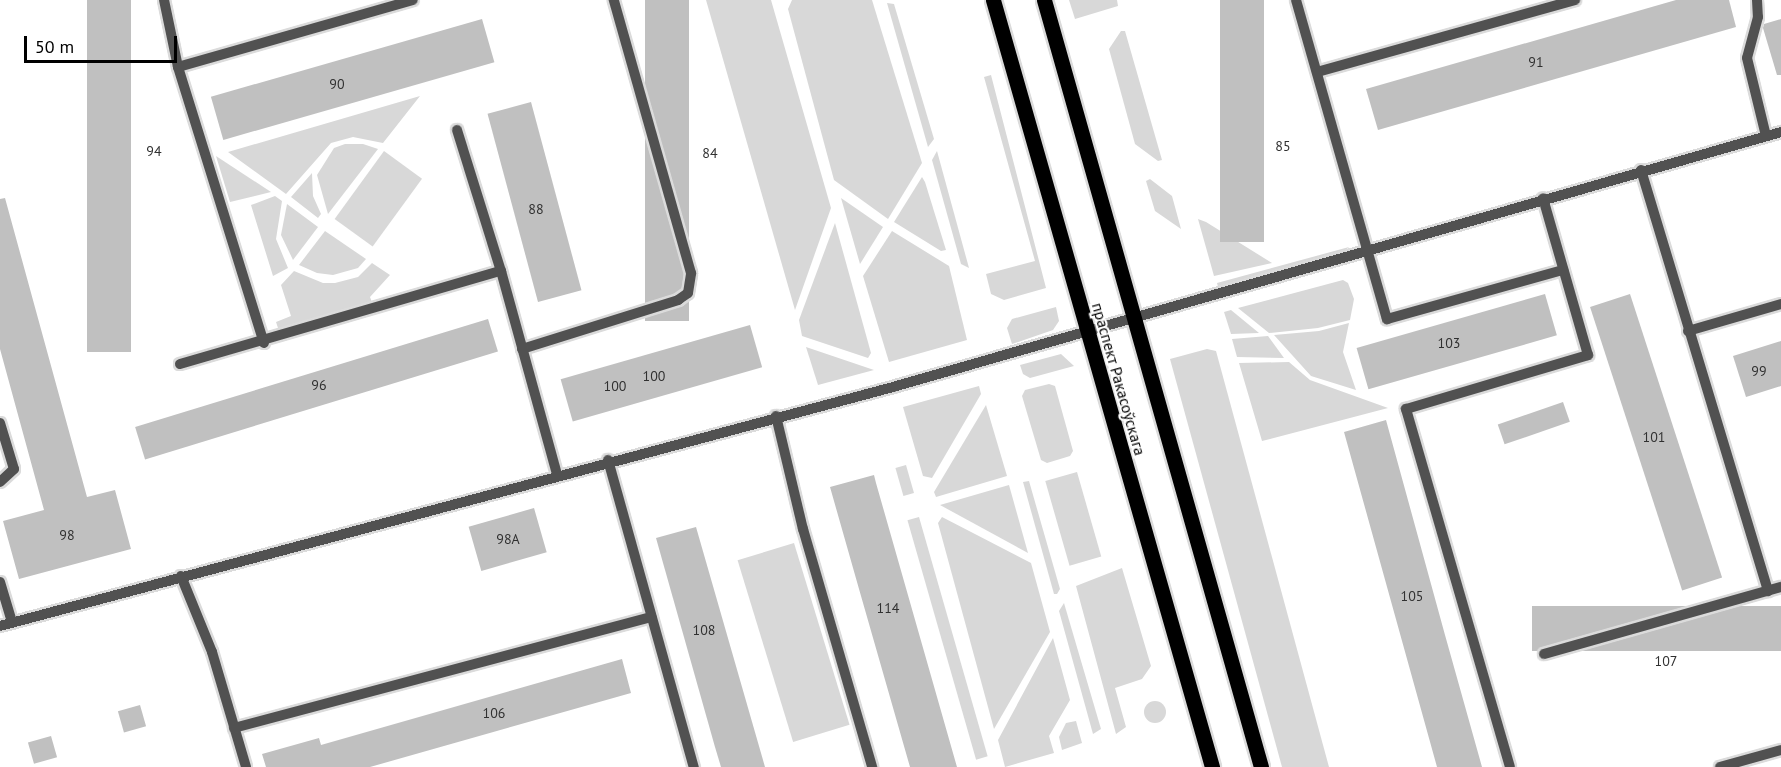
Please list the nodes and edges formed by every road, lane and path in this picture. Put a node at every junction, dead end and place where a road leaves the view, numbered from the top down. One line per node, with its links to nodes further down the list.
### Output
1 (164, 0): 9 (lane)
2 (413, 0): 9 (lane)
3 (614, 0): 24 (lane)
4 (993, 0): 21 (main road, праспект Ракасоўскага)
5 (1044, 0): 20 (main road, праспект Ракасоўскага)
6 (1296, 0): 10 (lane)
7 (1575, 0): 10 (lane)
8 (1757, 0): 13 (lane)
9 (178, 67): 23 (lane)
10 (1317, 72): 16 (lane)
11 (457, 130): 18 (lane)
12 (1781, 132): 13 (lane)
13 (1766, 136): 14 (lane)
14 (1641, 170): 15 (lane); 22 (lane)
15 (1543, 198): 16 (lane); 17 (lane)
16 (1368, 252): 17 (lane); 20 (lane)
17 (1563, 270): 46 (lane)
18 (501, 272): 23 (lane); 24 (lane)
19 (1781, 304): 22 (lane)
20 (1135, 317): 21 (lane); 45 (main road, праспект Ракасоўскага)
21 (1087, 330): 26 (lane); 44 (main road, праспект Ракасоўскага)
22 (1688, 330): 34 (lane)
23 (264, 343): 25 (lane)
24 (522, 349): 29 (lane)
25 (180, 364)
26 (776, 416): 28 (lane); 43 (lane)
27 (0, 423): 30 (lane)
28 (608, 460): 29 (lane); 35 (lane)
29 (557, 474): 31 (lane)
30 (0, 482)
31 (181, 576): 36 (lane); 39 (lane)
32 (0, 582): 36 (lane)
33 (1781, 587): 34 (lane)
34 (1768, 591): 38 (lane)
35 (652, 617): 39 (lane); 42 (lane)
36 (12, 622): 37 (lane)
37 (0, 626)
38 (1544, 654)
39 (234, 728): 41 (lane)
40 (1781, 750): 47 (lane)
41 (246, 767)
42 (694, 767)
43 (872, 767)
44 (1212, 767)
45 (1261, 767)
46 (1510, 767)
47 (1720, 767)

